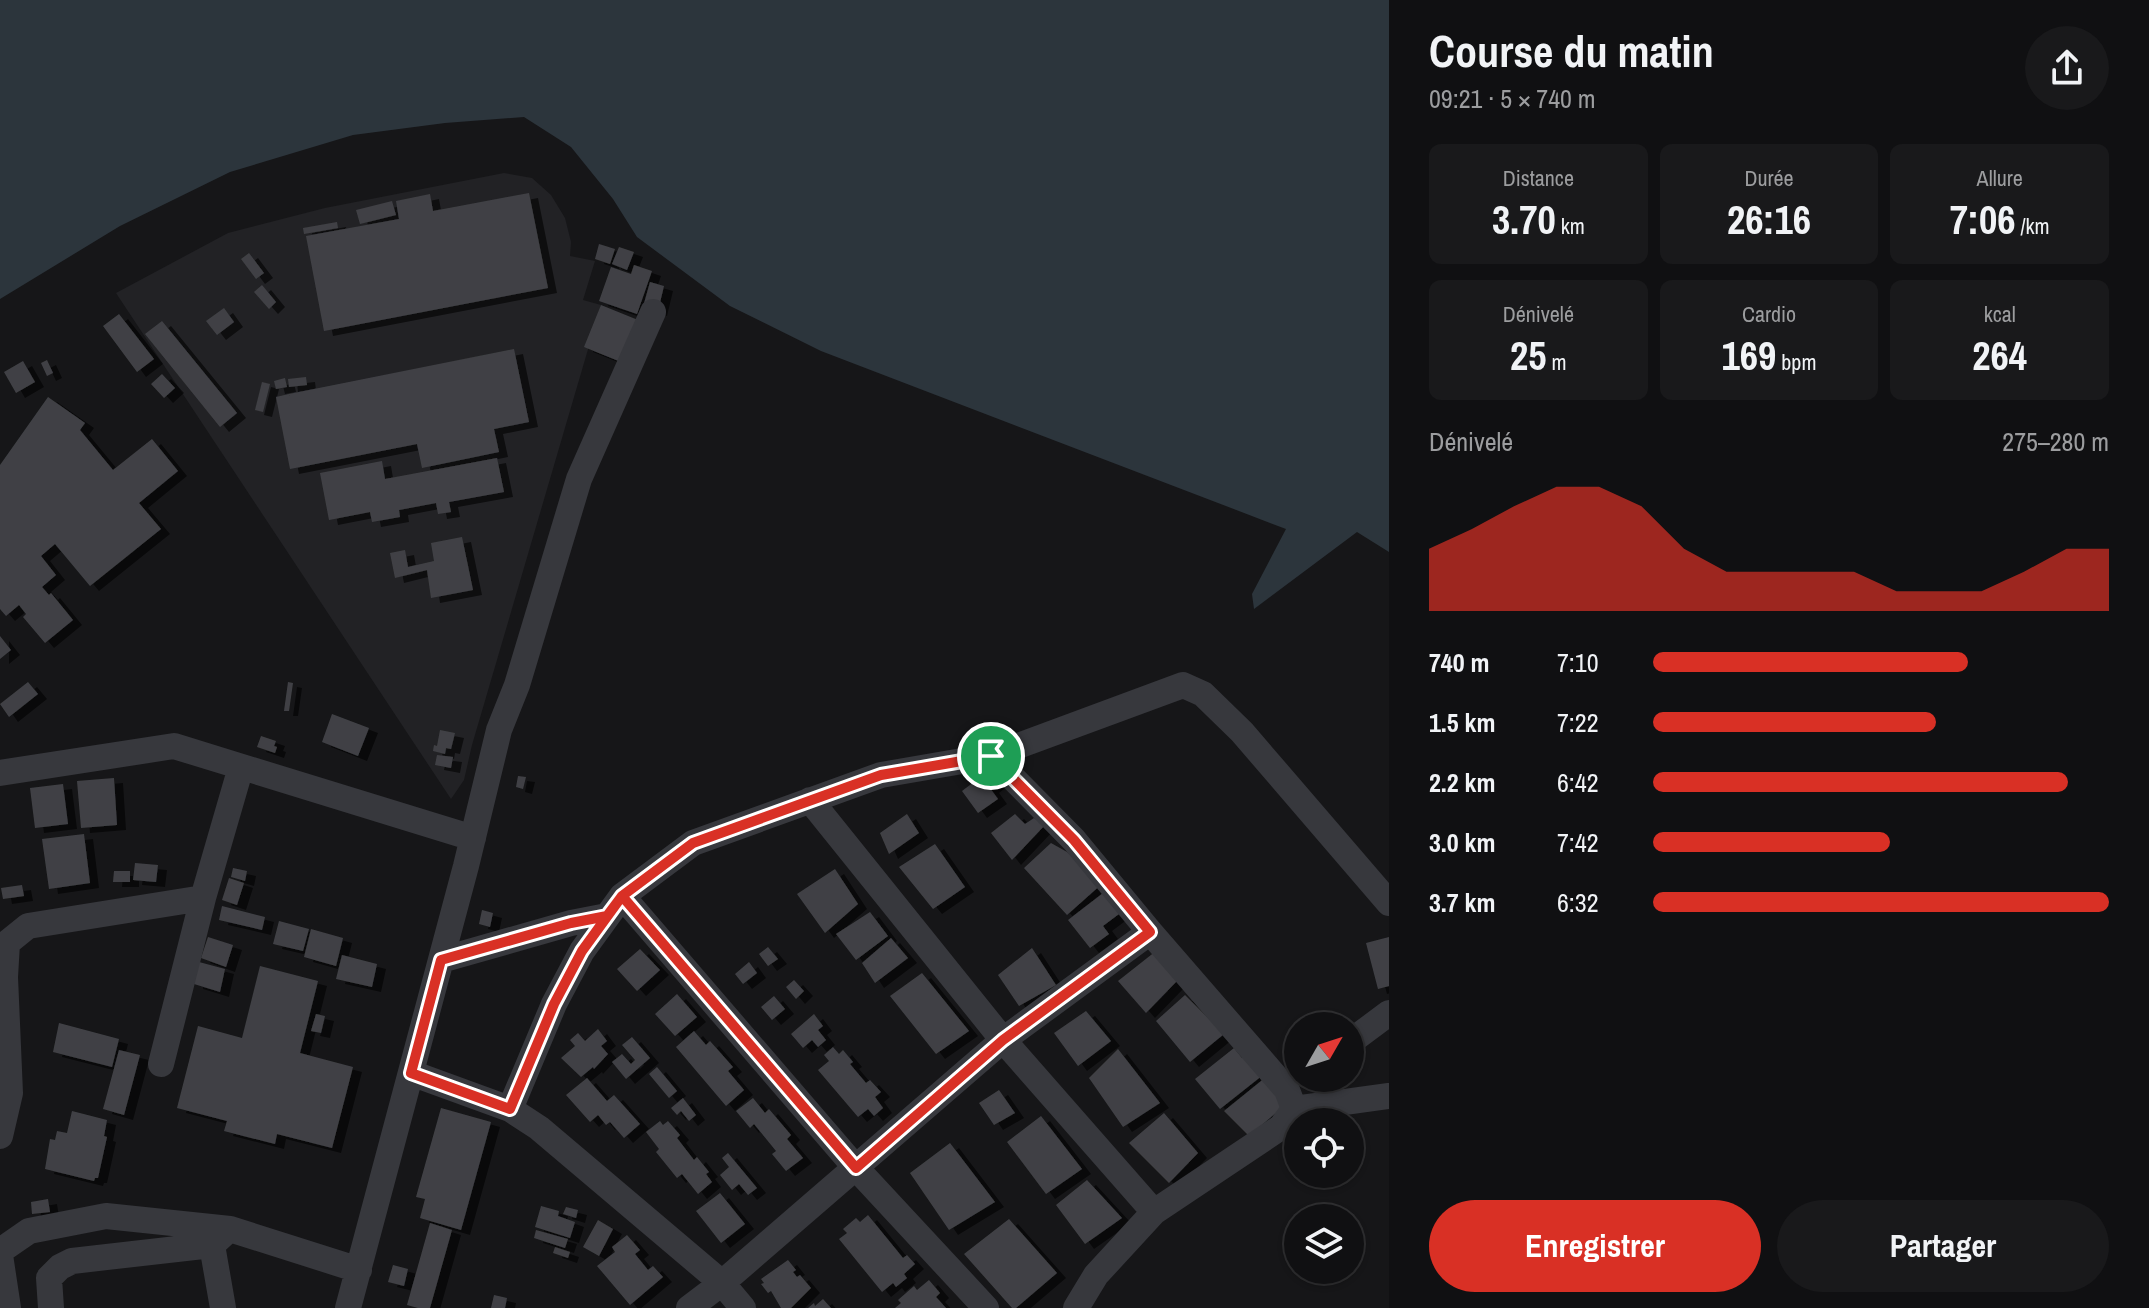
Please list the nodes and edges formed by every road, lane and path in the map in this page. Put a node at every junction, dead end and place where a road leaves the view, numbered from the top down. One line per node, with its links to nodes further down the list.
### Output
1 (653, 312): 6 (street)
2 (991, 756): 5 (street); 8 (street); 10 (street)
3 (241, 767): 4 (street); 6 (street); 7 (street)
4 (0, 773)
5 (810, 800): 9 (street); 14 (street)
6 (473, 838): 11 (street)
7 (203, 898): 15 (street); 21 (street)
8 (1389, 903)
9 (615, 906): 11 (street); 20 (street); 22 (street)
10 (1150, 932): 14 (street); 17 (street)
11 (441, 960): 16 (street)
12 (1389, 1013): 13 (street)
13 (1364, 1032)
14 (1003, 1040): 22 (street); 23 (street)
15 (161, 1064)
16 (411, 1073): 20 (street); 26 (street)
17 (1284, 1080)
18 (1295, 1092): 19 (street); 23 (street)
19 (1389, 1096)
20 (510, 1109): 27 (street)
21 (0, 1136)
22 (856, 1168): 27 (street); 34 (street)
23 (1154, 1212): 35 (street)
24 (221, 1237): 25 (street); 26 (street); 29 (street); 30 (street)
25 (0, 1253): 28 (street)
26 (359, 1270): 31 (street)
27 (722, 1283): 32 (street); 33 (street)
28 (8, 1308)
29 (51, 1308)
30 (223, 1308)
31 (348, 1308)
32 (689, 1308)
33 (743, 1308)
34 (986, 1308)
35 (1076, 1308)

